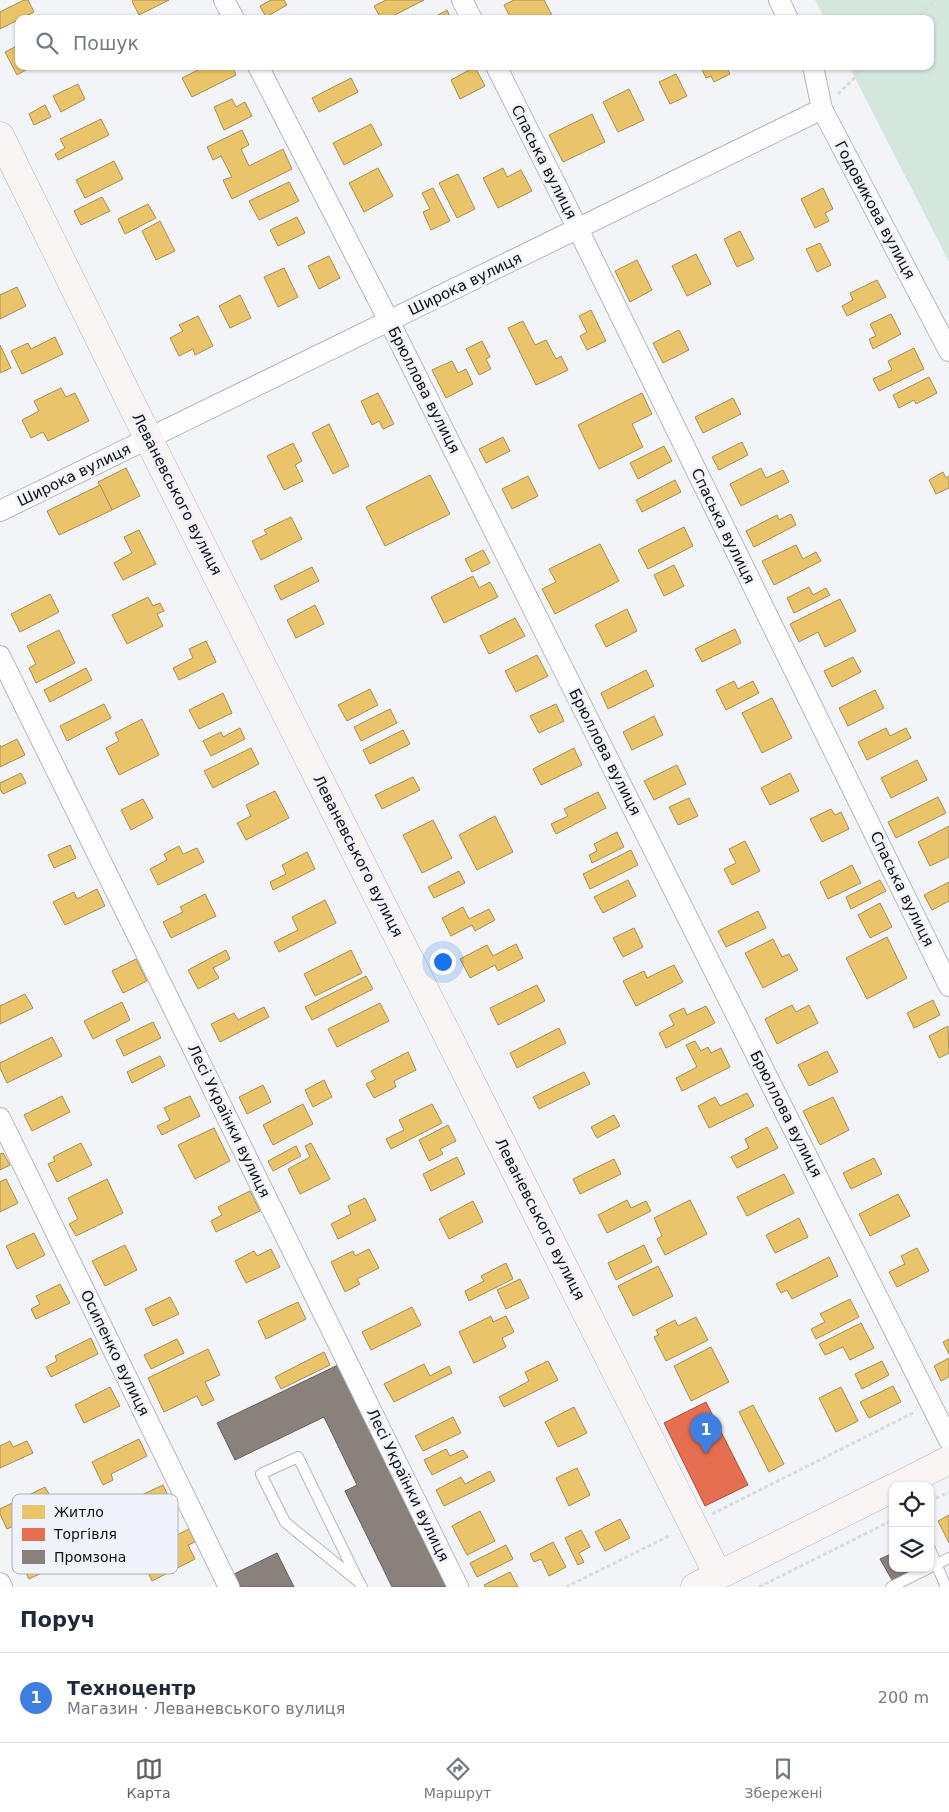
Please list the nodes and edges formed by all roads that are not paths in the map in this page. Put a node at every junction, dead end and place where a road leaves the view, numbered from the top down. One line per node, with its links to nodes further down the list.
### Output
1 (224, 0): 4 (street)
2 (462, 0): 5 (street)
3 (779, 0): 6 (street)
4 (232, 15)
5 (470, 15)
6 (786, 15)
7 (260, 70): 13 (street, Брюллова вулиця)
8 (498, 70): 12 (street, Спаська вулиця)
9 (814, 70): 10 (street, Годовикова вулиця)
10 (822, 109): 12 (street, Широка вулиця); 14 (street, Годовикова вулиця)
11 (0, 136): 15 (street, Леваневського вулиця)
12 (578, 229): 13 (street, Широка вулиця); 18 (street, Спаська вулиця)
13 (389, 321): 15 (street, Широка вулиця); 20 (street, Брюллова вулиця)
14 (949, 351)
15 (149, 439): 16 (street, Широка вулиця); 28 (street, Леваневського вулиця)
16 (0, 511)
17 (0, 656): 33 (street, Лесі Українки вулиця)
18 (949, 986)
19 (0, 1118): 32 (street, Осипенко вулиця)
20 (949, 1440)
21 (949, 1460): 22 (street)
22 (906, 1482)
23 (889, 1490): 28 (street)
24 (949, 1558): 25 (lane)
25 (934, 1565)
26 (934, 1569): 35 (lane)
27 (920, 1572): 34 (lane)
28 (707, 1581)
29 (0, 1583): 31 (street)
30 (360, 1584): 30 (lane)
31 (2, 1587)
32 (229, 1587)
33 (458, 1587)
34 (891, 1587)
35 (946, 1587)

